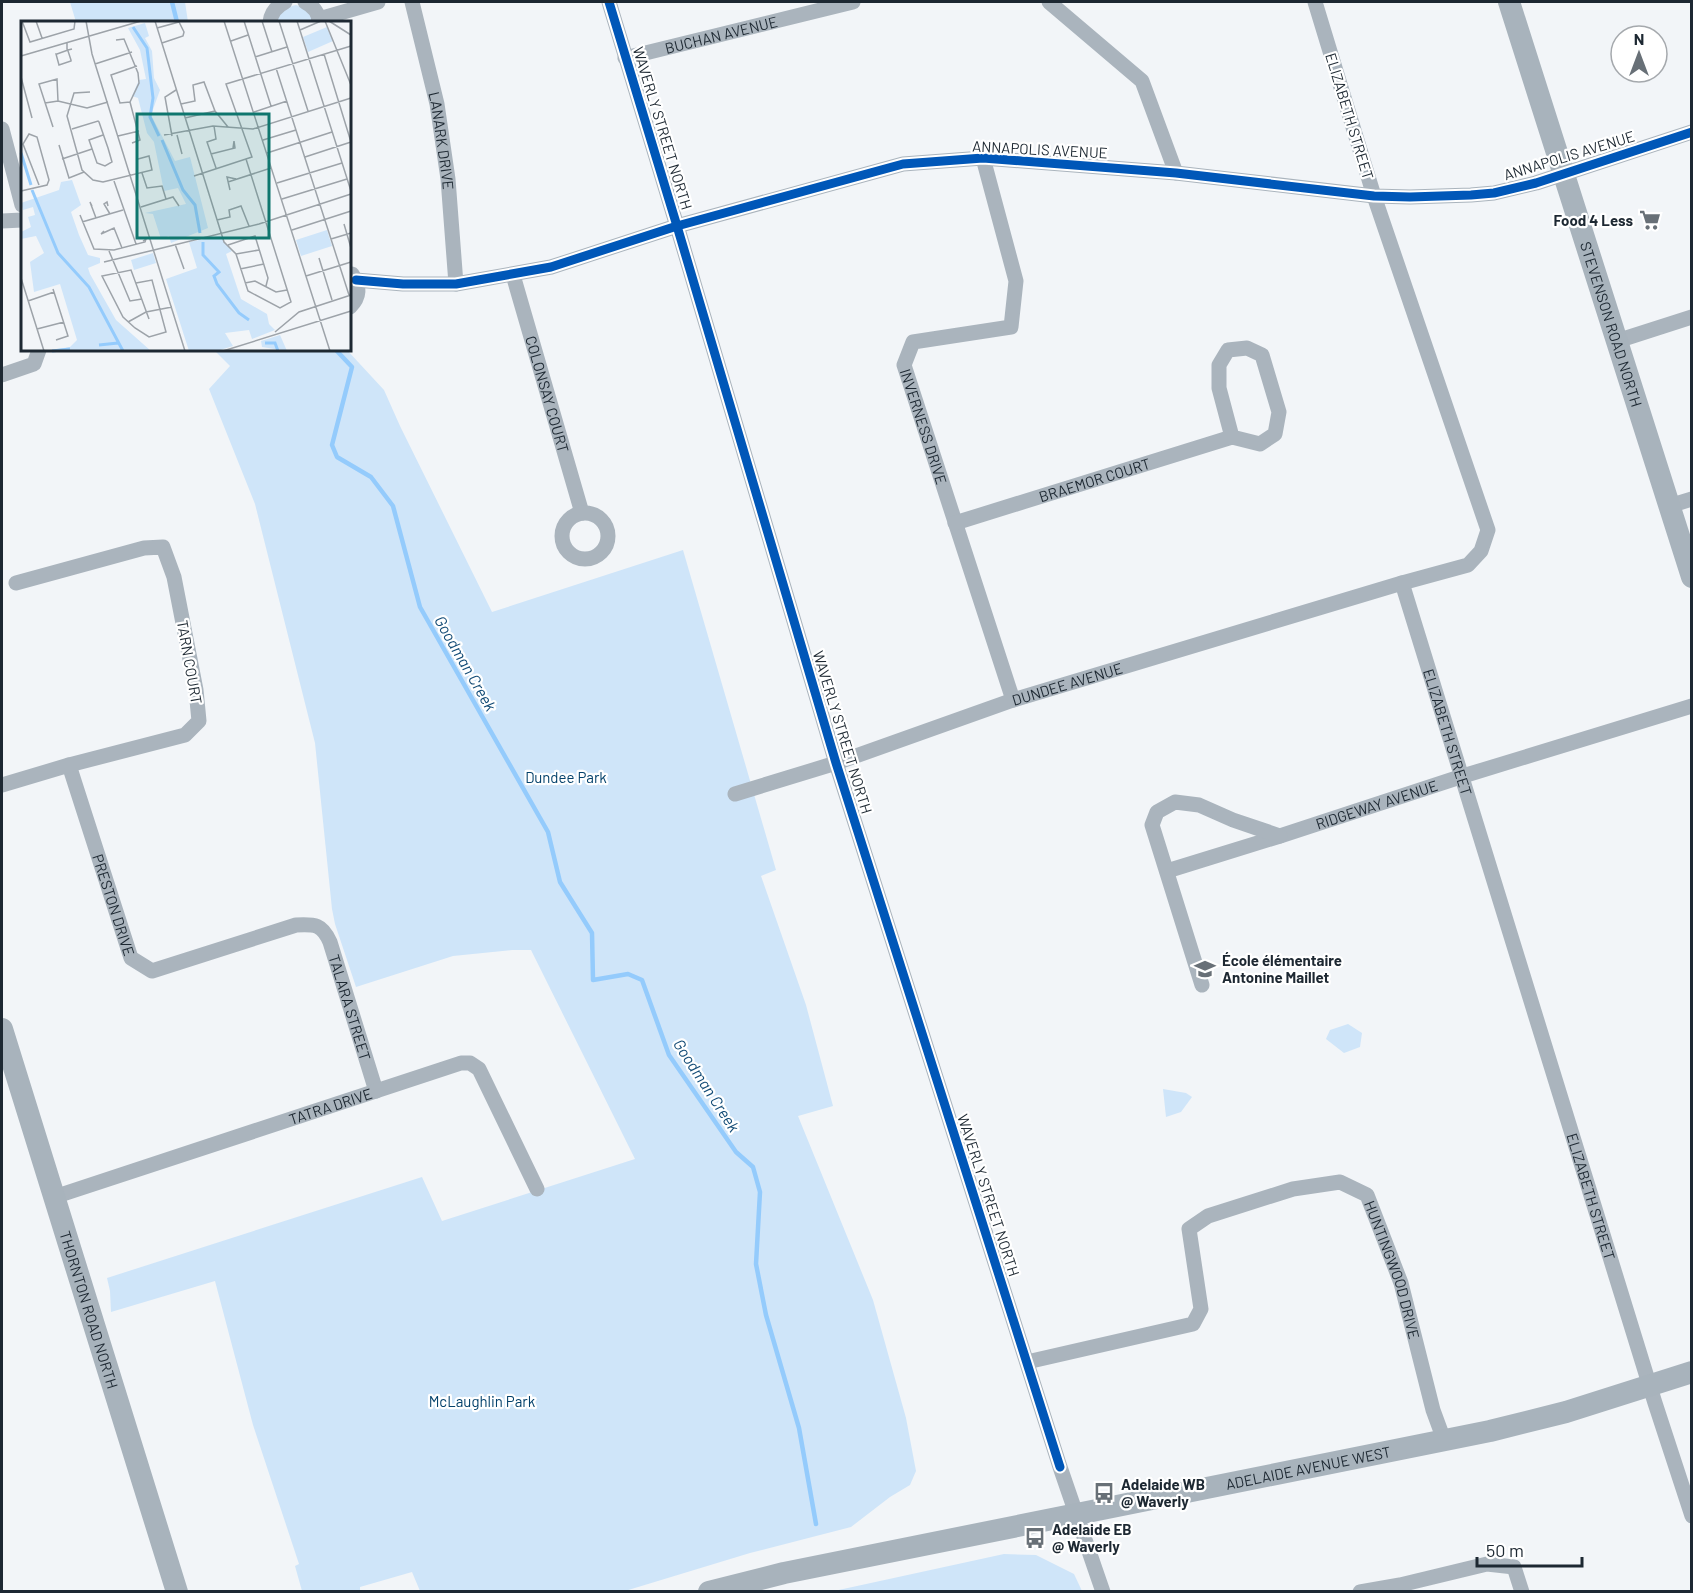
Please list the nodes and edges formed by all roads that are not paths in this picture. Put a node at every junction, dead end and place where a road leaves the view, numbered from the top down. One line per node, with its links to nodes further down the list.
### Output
1 (285, 2): 10 (street)
2 (305, 2): 11 (street)
3 (378, 2): 11 (street)
4 (412, 2): 25 (street, LANARK DRIVE)
5 (609, 2): 12 (street, WAVERLY STREET NORTH)
6 (853, 2): 12 (street, BUCHAN AVENUE)
7 (1049, 2): 16 (street)
8 (1315, 2): 18 (street, ELIZABETH STREET)
9 (1509, 2): 17 (main road, STEVENSON ROAD NORTH)
10 (270, 21)
11 (319, 21)
12 (626, 58): 22 (street, WAVERLY STREET NORTH)
13 (2, 129): 19 (street)
14 (1692, 132): 17 (street, ANNAPOLIS AVENUE)
15 (983, 158): 16 (street, ANNAPOLIS AVENUE); 22 (street, ANNAPOLIS AVENUE); 35 (street, INVERNESS DRIVE)
16 (1176, 173): 18 (street, ANNAPOLIS AVENUE)
17 (1563, 174): 18 (street, ANNAPOLIS AVENUE); 28 (main road, STEVENSON ROAD NORTH)
18 (1374, 196): 38 (street, ELIZABETH STREET)
19 (21, 201)
20 (21, 220): 21 (street)
21 (2, 221)
22 (677, 226): 23 (street, ANNAPOLIS AVENUE); 41 (street, WAVERLY STREET NORTH)
23 (513, 275): 25 (street, ANNAPOLIS AVENUE); 34 (street, COLONSAY COURT)
24 (353, 276): 25 (street, ANNAPOLIS AVENUE); 26 (street, ANNAPOLIS AVENUE)
25 (456, 285)
26 (351, 306)
27 (1692, 317): 28 (street)
28 (1617, 341): 33 (main road, STEVENSON ROAD NORTH)
29 (39, 351): 30 (street)
30 (2, 375)
31 (1232, 437): 31 (street, BRAEMOR COURT); 35 (street, BRAEMOR COURT)
32 (1692, 499): 33 (street)
33 (1669, 506): 36 (main road, STEVENSON ROAD NORTH)
34 (582, 513)
35 (955, 523): 39 (street, INVERNESS DRIVE)
36 (1692, 577)
37 (16, 583): 42 (street, TARN COURT)
38 (1402, 583): 39 (street, DUNDEE AVENUE); 43 (street, ELIZABETH STREET)
39 (1013, 700): 41 (street, DUNDEE AVENUE)
40 (1692, 706): 43 (street, RIDGEWAY AVENUE)
41 (836, 763): 45 (street, DUNDEE AVENUE); 54 (street, WAVERLY STREET NORTH)
42 (69, 765): 44 (street, TARN COURT); 48 (street, PRESTON DRIVE)
43 (1463, 776): 46 (street, RIDGEWAY AVENUE); 56 (street, ELIZABETH STREET)
44 (2, 784)
45 (735, 794)
46 (1280, 836): 47 (street, RIDGEWAY AVENUE); 47 (street)
47 (1167, 871): 49 (street)
48 (318, 926): 51 (street, TALARA STREET)
49 (1202, 985)
50 (2, 1029): 53 (main road, THORNTON ROAD NORTH)
51 (376, 1091): 52 (street, TATRA DRIVE); 53 (street, TATRA DRIVE)
52 (537, 1190)
53 (54, 1197): 60 (main road, THORNTON ROAD NORTH)
54 (1027, 1362): 57 (street, HUNTINGWOOD DRIVE); 58 (street, WAVERLY STREET NORTH)
55 (1692, 1372): 56 (main road, ADELAIDE AVENUE WEST)
56 (1650, 1385): 57 (main road, ADELAIDE AVENUE WEST); 59 (street, ELIZABETH STREET)
57 (1444, 1440): 58 (main road, ADELAIDE AVENUE WEST)
58 (1076, 1515): 61 (main road, ADELAIDE AVENUE WEST); 62 (street, WAVERLY STREET NORTH)
59 (1692, 1516)
60 (177, 1592)
61 (709, 1592)
62 (1103, 1592)
63 (1360, 1592): 64 (street)
64 (1522, 1592)

